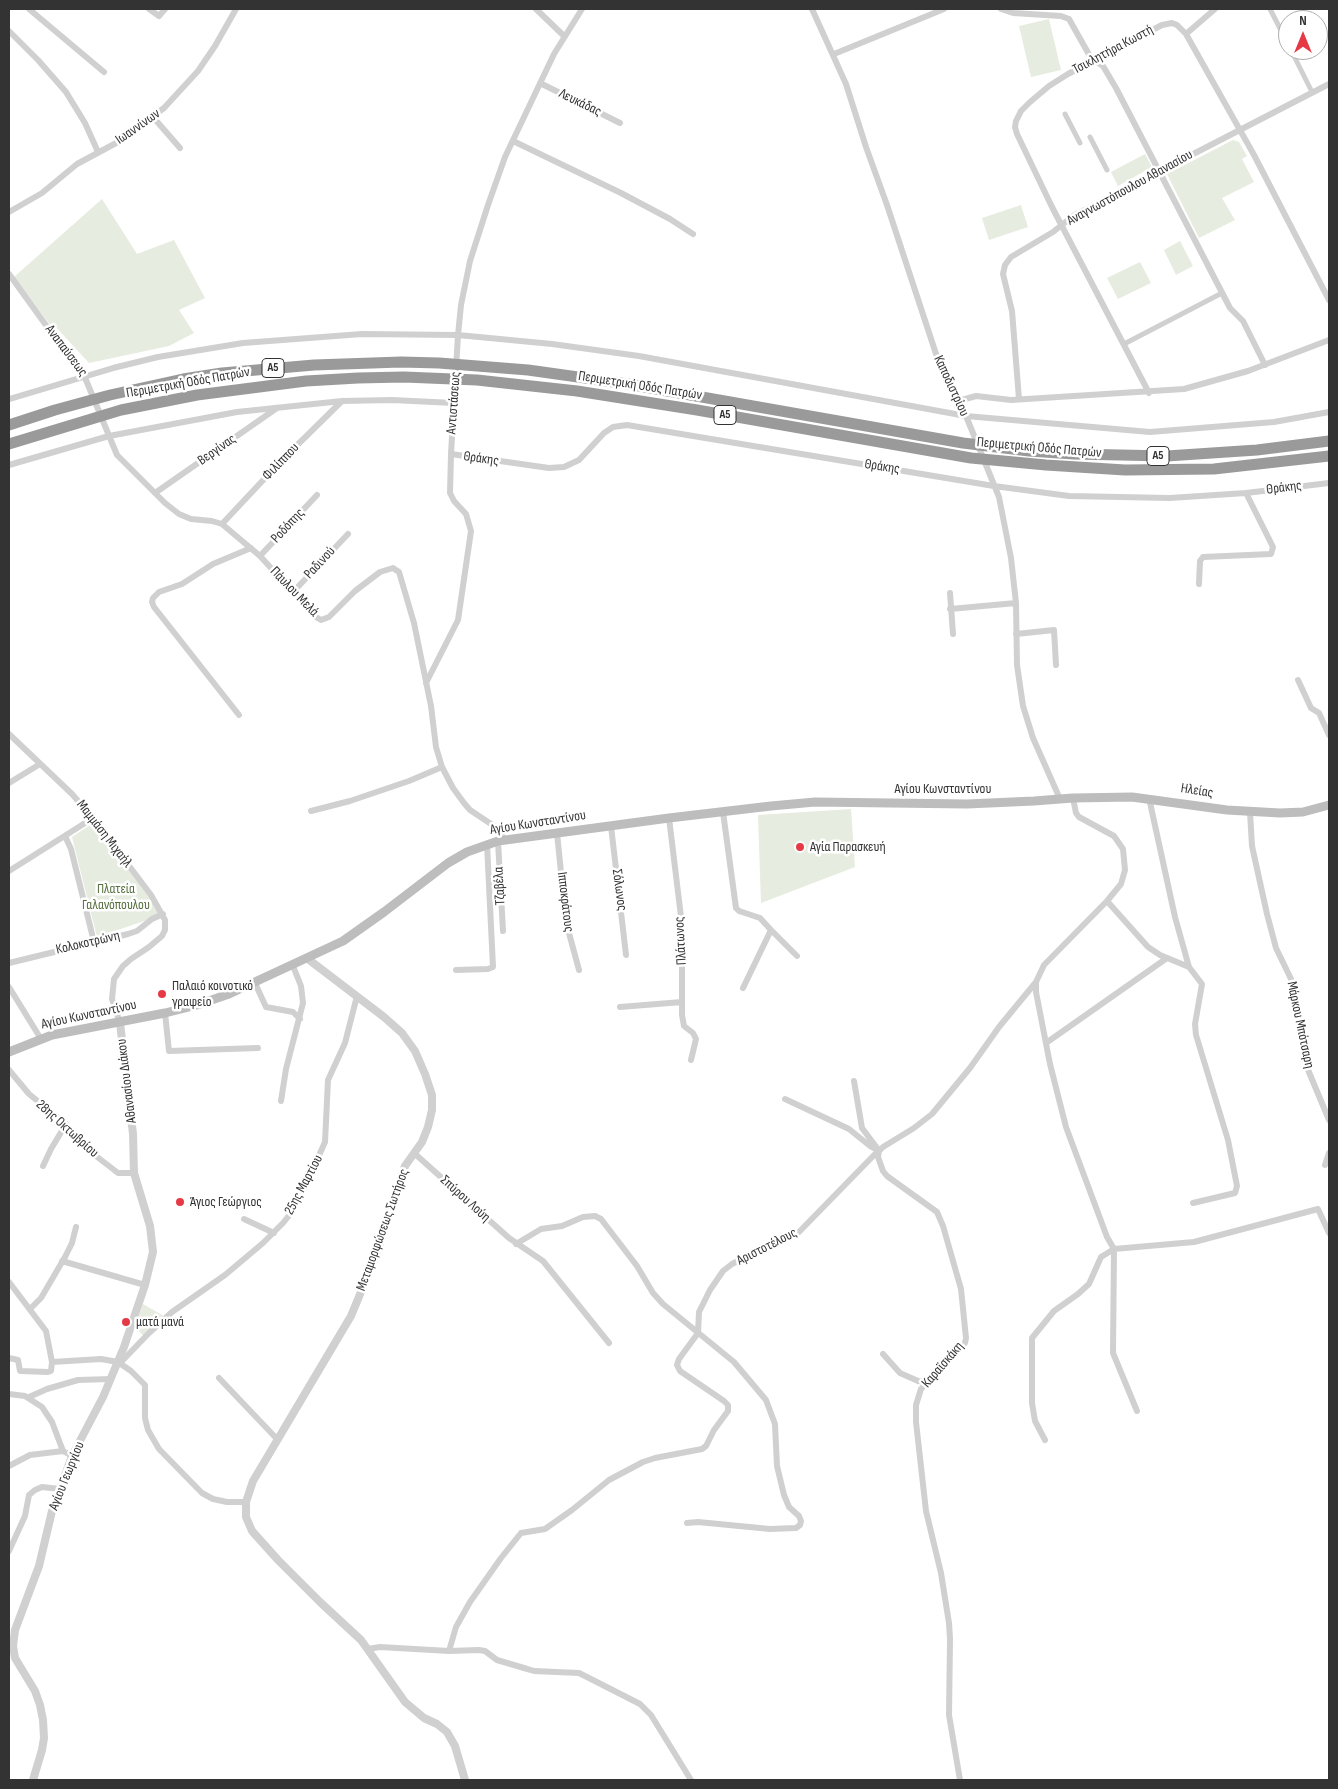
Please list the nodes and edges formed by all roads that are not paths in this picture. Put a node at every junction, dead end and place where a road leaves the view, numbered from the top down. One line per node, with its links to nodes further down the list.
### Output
1 (29, 9): 19 (street)
2 (149, 9): 3 (street)
3 (165, 9)
4 (236, 9): 24 (street, Ιωαννίνων)
5 (536, 9): 15 (street)
6 (582, 9): 15 (street, Αντιστάσεως)
7 (812, 9): 16 (street, Καποδιστρίου)
8 (944, 9): 16 (street)
9 (1001, 9): 18 (street)
10 (1215, 9): 14 (street)
11 (1270, 9): 12 (street)
12 (1278, 25)
13 (9, 31): 31 (street)
14 (1186, 34): 18 (street, Τσικλητήρα Κωστή); 26 (street)
15 (564, 36): 20 (street, Αντιστάσεως)
16 (834, 54): 49 (street, Καποδιστρίου)
17 (1296, 60): 22 (street)
18 (1096, 61): 33 (street); 35 (street, Τσικλητήρα Κωστή)
19 (104, 72)
20 (540, 84): 25 (street, Λευκάδας); 28 (street, Αντιστάσεως)
21 (1329, 84): 22 (street, Αναγνωστόπουλου Αθανασίου)
22 (1312, 92): 26 (street, Αναγνωστόπουλου Αθανασίου)
23 (1065, 114): 29 (street)
24 (152, 117): 30 (street); 31 (street, Ιωαννίνων)
25 (620, 123)
26 (1240, 130): 33 (street, Αναγνωστόπουλου Αθανασίου); 39 (street)
27 (1090, 137): 32 (street)
28 (513, 141): 36 (street); 40 (street, Αντιστάσεως)
29 (1080, 143)
30 (180, 148)
31 (98, 152): 34 (street, Ιωαννίνων)
32 (1108, 170)
33 (1159, 171): 35 (street, Αναγνωστόπουλου Αθανασίου); 38 (street)
34 (9, 212)
35 (1062, 225): 42 (street); 47 (street, Αναγνωστόπουλου Αθανασίου)
36 (693, 234)
37 (9, 274): 44 (street, Αναπαύσεως)
38 (1222, 293): 42 (street); 43 (street)
39 (1329, 300)
40 (458, 335): 44 (street); 50 (street, Αντιστάσεως); 53 (street)
41 (1329, 340): 43 (street)
42 (1124, 344): 45 (street)
43 (1264, 365): 45 (street)
44 (86, 376): 46 (street); 55 (street, Αναπαύσεως)
45 (1149, 393): 47 (street)
46 (9, 399)
47 (1019, 399): 49 (street)
48 (342, 401): 50 (street); 51 (street); 66 (street, Φιλίππου)
49 (958, 401): 53 (street, Καποδιστρίου)
50 (454, 403): 58 (street, Αντιστάσεως)
51 (278, 407): 55 (street); 63 (street, Βεργίνας)
52 (1329, 412): 53 (street)
53 (966, 416): 62 (street, Καποδιστρίου)
54 (9, 425): 56 (highway, Περιμετρική Οδός Πατρών / Α5)
55 (109, 436): 60 (street); 63 (street, Πάυλου Μελά)
56 (1329, 441)
57 (9, 444): 59 (highway, Περιμετρική Οδός Πατρών / Α5)
58 (451, 454): 62 (street, Θράκης); 79 (street, Αντιστάσεως)
59 (1329, 456)
60 (9, 465)
61 (1329, 483): 64 (street, Θράκης)
62 (994, 486): 64 (street, Θράκης); 73 (street, Καποδιστρίου)
63 (155, 493): 66 (street, Πάυλου Μελά)
64 (1246, 493): 70 (street)
65 (317, 495): 69 (street, Ροδόπης)
66 (222, 524): 68 (street, Πάυλου Μελά)
67 (348, 534): 71 (street, Ραδινού)
68 (251, 548): 69 (street, Πάυλου Μελά); 80 (street)
69 (260, 556): 71 (street, Πάυλου Μελά)
70 (1199, 584)
71 (293, 592): 79 (street, Πάυλου Μελά)
72 (950, 593): 74 (street)
73 (1016, 603): 74 (street); 76 (street, Καποδιστρίου)
74 (950, 609): 75 (street)
75 (953, 634)
76 (1016, 634): 77 (street); 88 (street, Καποδιστρίου)
77 (1056, 665)
78 (1298, 680): 82 (street)
79 (426, 683): 84 (street)
80 (239, 715)
81 (9, 734): 83 (street, Μαμμάση Μιχαήλ)
82 (1329, 735)
83 (40, 764): 85 (street); 93 (street, Μαμμάση Μιχαήλ)
84 (442, 767): 90 (street); 98 (street)
85 (9, 783)
86 (1073, 798): 87 (main road, Ηλείας); 88 (main road, Ηλείας); 101 (street)
87 (1149, 798): 92 (main road, Ηλείας); 112 (street)
88 (1060, 799): 91 (main road, Αγίου Κωνσταντίνου)
89 (1329, 805): 92 (main road, Ηλείας)
90 (311, 811)
91 (723, 812): 94 (main road, Αγίου Κωνσταντίνου); 103 (street)
92 (1250, 812): 134 (street, Μάρκου Μπότσαρη)
93 (93, 818): 97 (street); 102 (street, Μαμμάση Μιχαήλ)
94 (669, 818): 95 (main road, Αγίου Κωνσταντίνου); 120 (street, Πλάτωνος)
95 (611, 826): 96 (main road, Αγίου Κωνσταντίνου); 106 (street, Σόλωνος)
96 (557, 833): 98 (main road, Αγίου Κωνσταντίνου); 114 (street, Ιπποκράτους)
97 (65, 836): 100 (street); 105 (street)
98 (501, 841): 99 (main road, Αγίου Κωνσταντίνου); 104 (street, Τζαβέλα)
99 (486, 844): 109 (main road, Αγίου Κωνσταντίνου); 113 (street)
100 (9, 871)
101 (1107, 901): 108 (street); 115 (street)
102 (162, 914): 105 (street, Κολοκοτρώνη); 124 (street, Αθανασίου Διάκου)
103 (770, 930): 107 (street); 118 (street)
104 (503, 931)
105 (94, 942): 110 (street, Κολοκοτρώνη)
106 (626, 955)
107 (797, 956)
108 (1167, 958): 112 (street); 126 (street)
109 (308, 959): 111 (main road, Αγίου Κωνσταντίνου); 119 (street, Μεταμορφώσεως Σωτήρος)
110 (9, 963)
111 (293, 966): 116 (main road, Αγίου Κωνσταντίνου); 123 (street)
112 (1189, 967): 142 (street)
113 (456, 970)
114 (579, 970)
115 (1036, 982): 126 (street); 136 (street)
116 (255, 983): 122 (main road, Αγίου Κωνσταντίνου); 123 (street)
117 (9, 988): 125 (street)
118 (743, 988)
119 (357, 996): 137 (street, Μεταμορφώσεως Σωτήρος); 146 (street, 25ης Μαρτίου)
120 (682, 1002): 121 (street); 129 (street, Πλάτωνος)
121 (620, 1007)
122 (165, 1013): 124 (main road, Αγίου Κωνσταντίνου); 127 (street)
123 (300, 1019): 133 (street)
124 (120, 1023): 125 (main road, Αγίου Κωνσταντίνου); 141 (street, Αθανασίου Διάκου)
125 (41, 1039): 128 (main road, Αγίου Κωνσταντίνου)
126 (1046, 1043): 148 (street)
127 (258, 1048)
128 (9, 1052)
129 (691, 1060)
130 (9, 1070): 135 (street, 28ης Οκτωβρίου)
131 (854, 1081): 136 (street)
132 (785, 1099): 136 (street)
133 (281, 1102)
134 (1329, 1120)
135 (66, 1124): 140 (street); 141 (street, 28ης Οκτωβρίου)
136 (879, 1151): 153 (street, Αριστοτέλους); 161 (street, Καραϊσκάκη)
137 (414, 1153): 147 (street, Σπύρου Λούη); 165 (street, Μεταμορφώσεως Σωτήρος)
138 (1329, 1153): 139 (street)
139 (1324, 1165)
140 (43, 1166)
141 (134, 1173): 151 (street, Αγίου Γεωργίου)
142 (1193, 1203)
143 (244, 1220): 146 (street)
144 (76, 1228): 149 (street)
145 (1329, 1233): 148 (street)
146 (274, 1234): 158 (street, 25ης Μαρτίου)
147 (516, 1244): 153 (street); 154 (street, Σπύρου Λούη)
148 (1114, 1250): 164 (street); 166 (street)
149 (62, 1261): 151 (street); 152 (street)
150 (9, 1282): 152 (street)
151 (146, 1285): 158 (street, Αγίου Γεωργίου)
152 (30, 1309): 157 (street)
153 (698, 1334): 172 (street); 175 (street)
154 (609, 1343)
155 (883, 1354): 161 (street)
156 (9, 1358): 157 (street)
157 (52, 1362): 158 (street)
158 (118, 1362): 160 (street, Αγίου Γεωργίου); 171 (street)
159 (219, 1378): 165 (street)
160 (111, 1379): 163 (street); 168 (street, Αγίου Γεωργίου)
161 (927, 1382): 179 (street, Καραϊσκάκη)
162 (9, 1394): 163 (street)
163 (29, 1398): 167 (street)
164 (1137, 1411)
165 (277, 1439): 171 (street, Μεταμορφώσεως Σωτήρος)
166 (1045, 1440)
167 (63, 1451): 168 (street); 169 (street)
168 (72, 1456): 170 (street, Αγίου Γεωργίου)
169 (9, 1466)
170 (60, 1490): 173 (street); 176 (street, Αγίου Γεωργίου)
171 (246, 1502): 174 (street)
172 (687, 1523)
173 (9, 1551)
174 (368, 1649): 175 (street); 177 (street)
175 (449, 1651): 178 (street)
176 (33, 1780)
177 (465, 1780)
178 (691, 1780)
179 (960, 1780)

